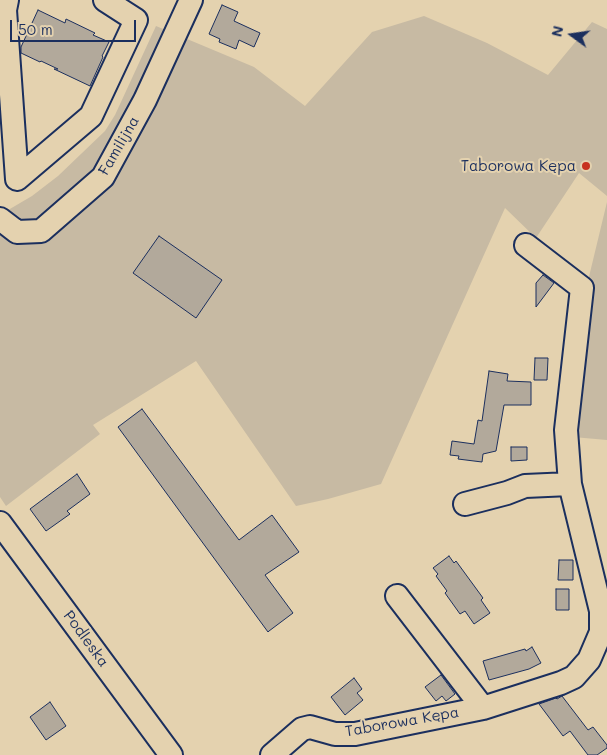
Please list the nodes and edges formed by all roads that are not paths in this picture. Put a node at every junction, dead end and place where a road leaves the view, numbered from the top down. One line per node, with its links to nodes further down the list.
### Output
1 (7, 0): 2 (street)
2 (105, 0)
3 (191, 0): 4 (street, Familijna)
4 (0, 219)
5 (526, 245): 6 (street, Taborowa Kępa)
6 (570, 484): 7 (street); 10 (street, Taborowa Kępa)
7 (465, 504)
8 (0, 523): 11 (street, Podleska)
9 (397, 596): 10 (street, Taborowa Kępa)
10 (484, 708): 12 (street, Taborowa Kępa)
11 (171, 755)
12 (272, 755)

